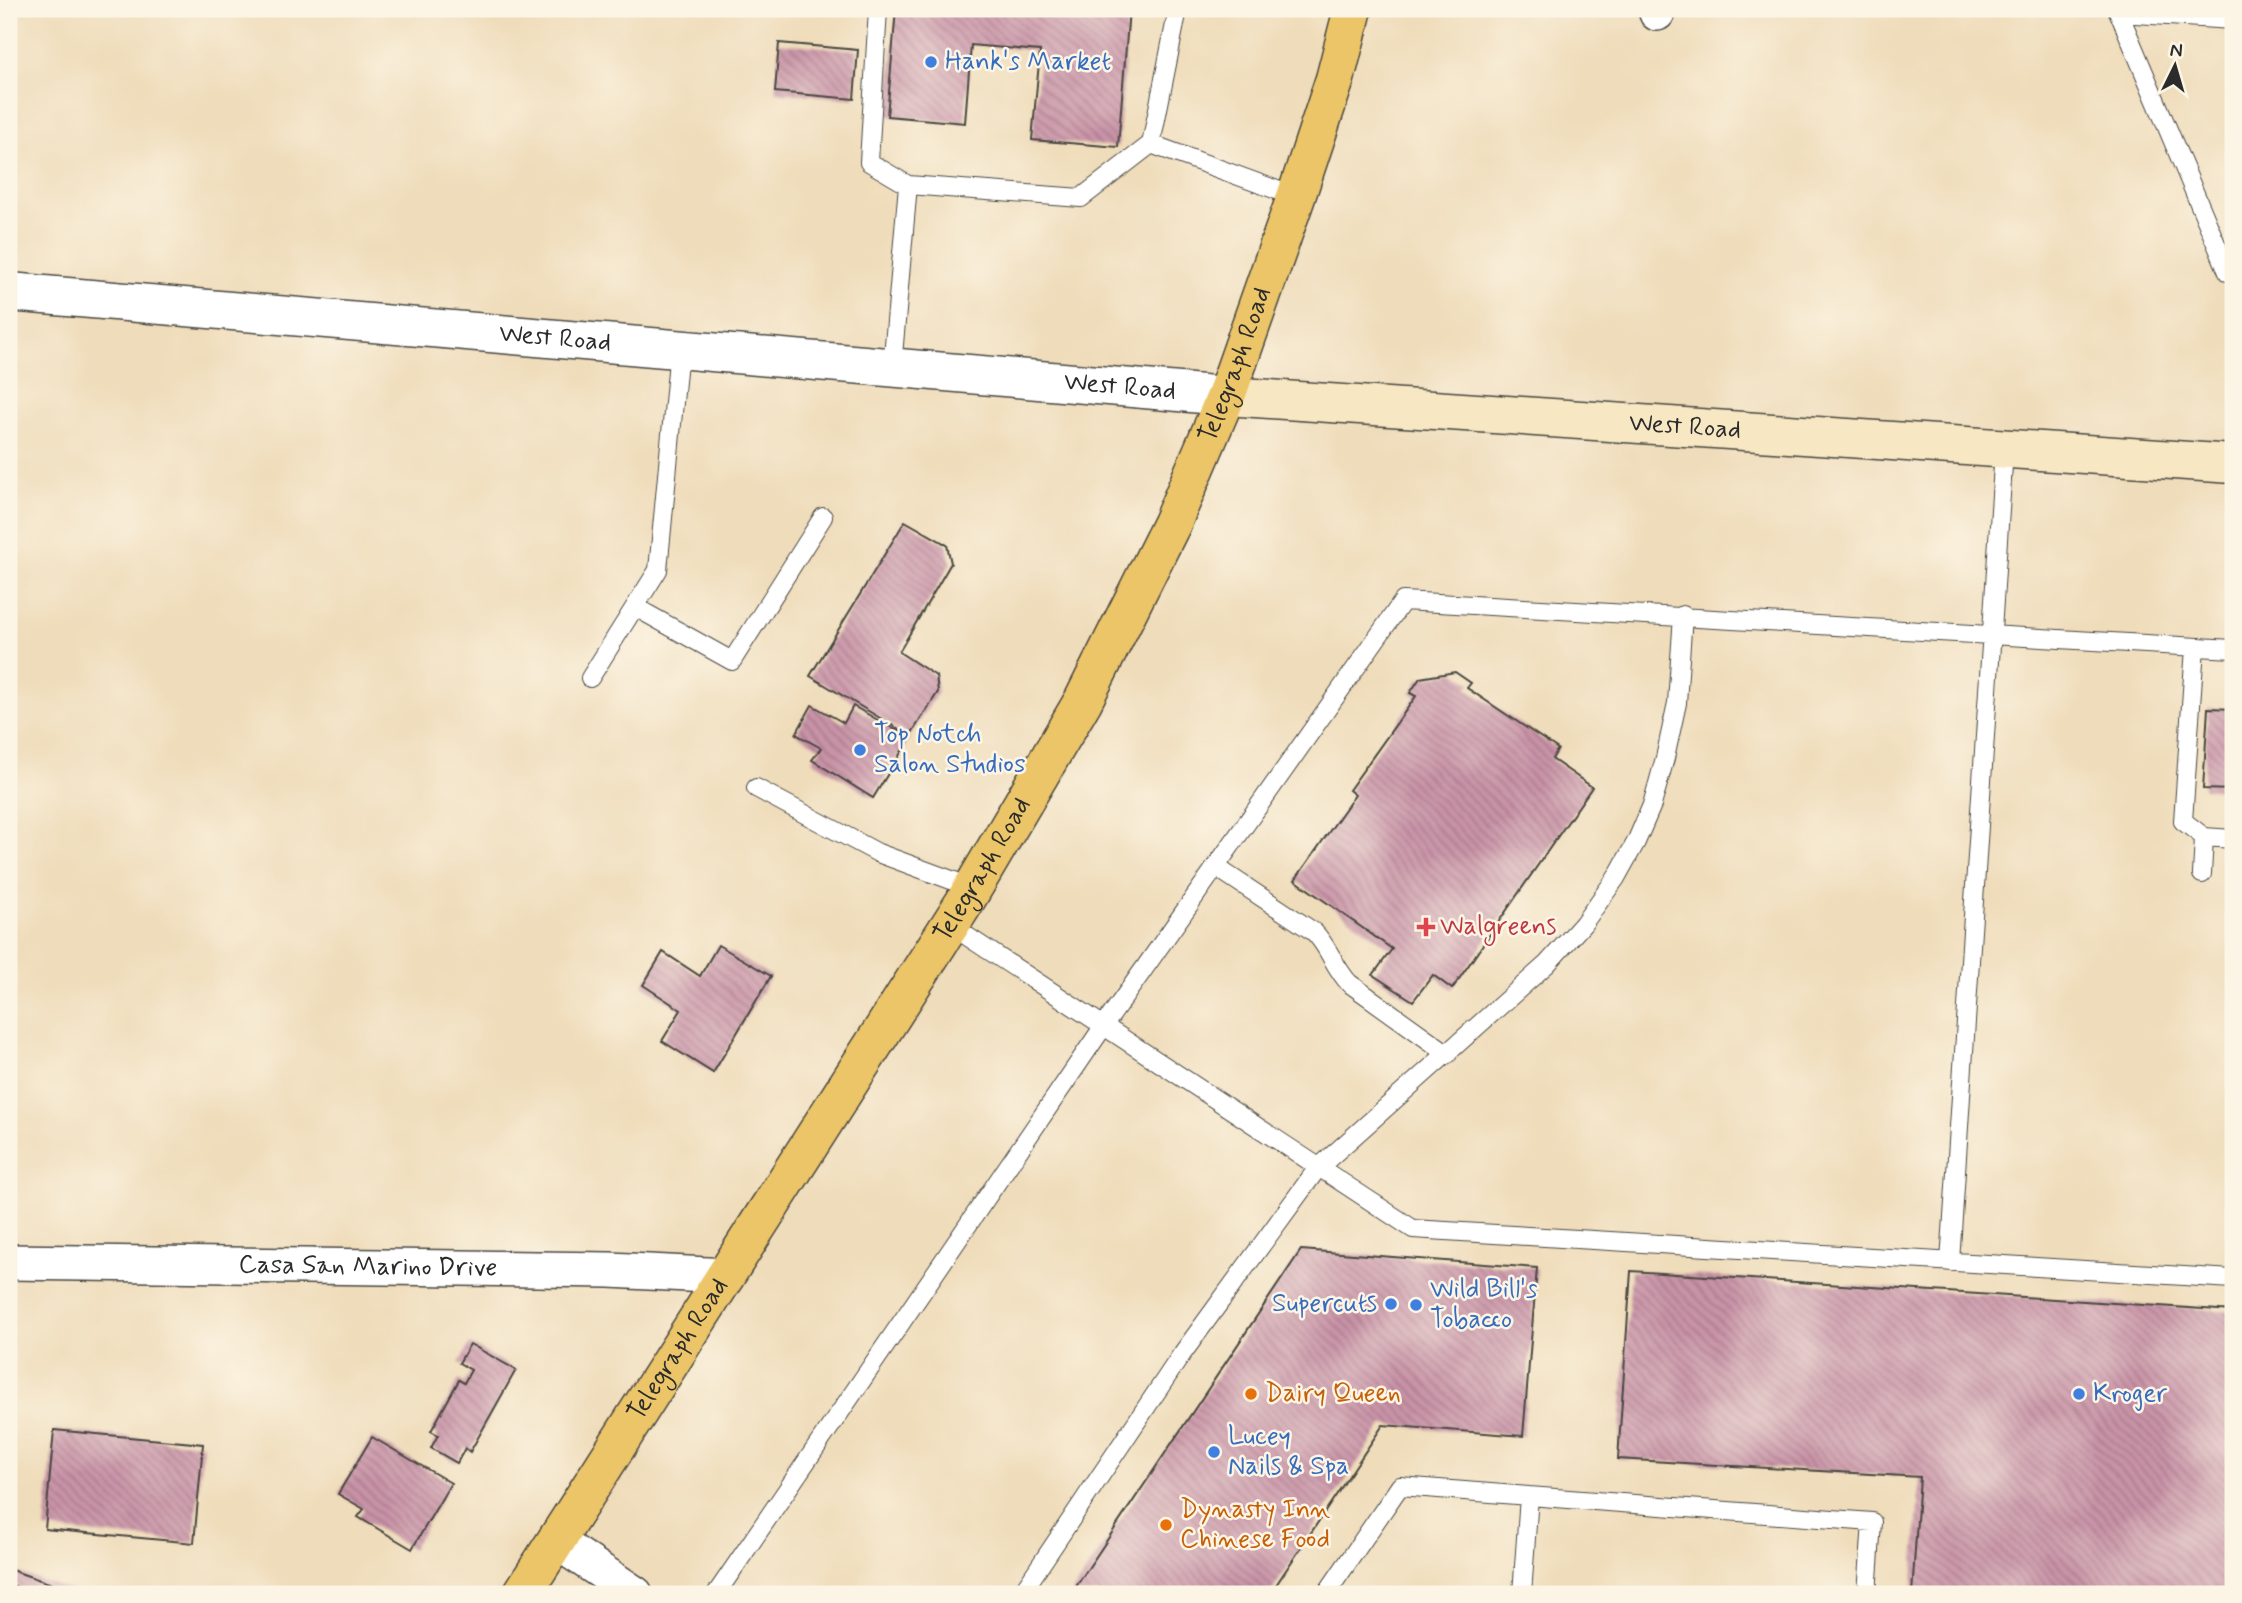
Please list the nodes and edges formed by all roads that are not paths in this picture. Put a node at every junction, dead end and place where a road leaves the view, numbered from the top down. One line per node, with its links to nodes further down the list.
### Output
1 (878, 9): 7 (lane)
2 (1178, 9): 6 (lane)
3 (1353, 9): 8 (main road, Telegraph Road)
4 (2118, 11): 5 (lane); 9 (lane)
5 (2233, 20)
6 (1151, 144): 7 (lane); 8 (lane)
7 (908, 185): 12 (lane)
8 (1296, 197): 13 (main road, Telegraph Road)
9 (2233, 272)
10 (9, 292): 11 (street, West Road)
11 (679, 350): 12 (street, West Road); 17 (lane)
12 (892, 367): 13 (street, West Road)
13 (1226, 396): 14 (main road, West Road); 28 (main road, Telegraph Road)
14 (2004, 450): 15 (main road, West Road); 19 (lane)
15 (2233, 464)
16 (823, 517): 17 (lane)
17 (635, 607): 22 (lane)
18 (1683, 615): 19 (lane); 26 (lane); 31 (lane)
19 (1992, 634): 20 (lane); 34 (lane)
20 (2194, 647): 21 (lane); 24 (lane)
21 (2233, 649)
22 (590, 678)
23 (756, 788): 28 (lane)
24 (2204, 837): 25 (lane); 27 (lane)
25 (2233, 839)
26 (1216, 867): 30 (lane); 31 (lane)
27 (2202, 874)
28 (973, 888): 29 (main road, Telegraph Road)
29 (950, 925): 30 (lane); 35 (main road, Telegraph Road)
30 (1103, 1027): 32 (lane); 39 (lane)
31 (1448, 1054): 32 (lane)
32 (1317, 1169): 34 (lane); 43 (lane)
33 (9, 1262): 35 (street, Casa San Marino Drive)
34 (1951, 1262): 36 (lane)
35 (727, 1276): 38 (main road, Telegraph Road)
36 (2233, 1279)
37 (1530, 1496): 44 (lane); 45 (lane); 46 (lane)
38 (556, 1541): 40 (main road, Telegraph Road); 41 (street)
39 (720, 1589): 42 (lane)
40 (522, 1594)
41 (635, 1594)
42 (738, 1594)
43 (1021, 1594)
44 (1326, 1594)
45 (1522, 1594)
46 (1867, 1594)

